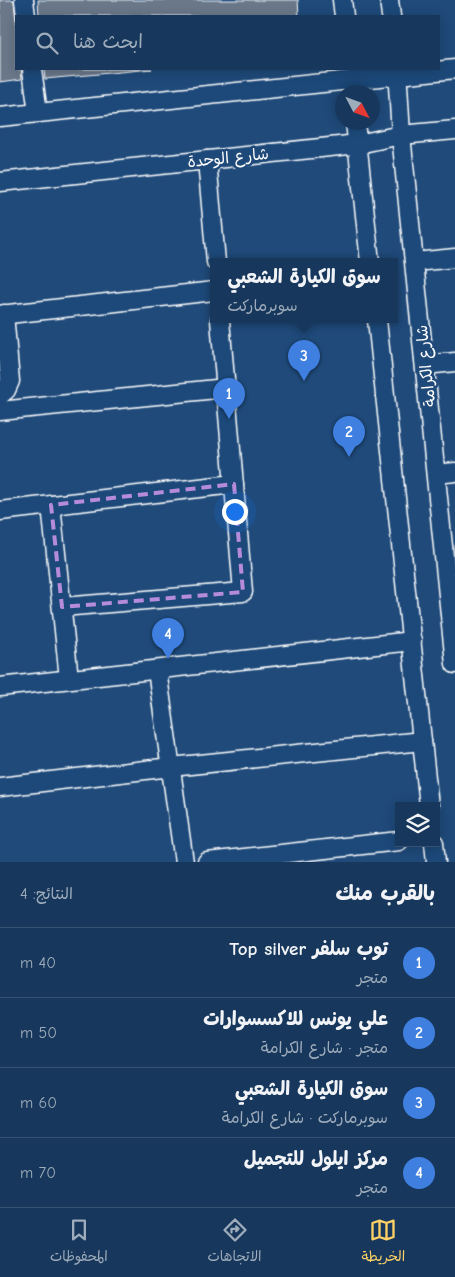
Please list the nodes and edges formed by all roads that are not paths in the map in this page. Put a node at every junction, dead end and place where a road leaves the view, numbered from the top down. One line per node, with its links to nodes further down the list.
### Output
1 (24, 0): 4 (street)
2 (342, 0): 5 (street)
3 (389, 0): 6 (street)
4 (26, 15)
5 (344, 15)
6 (391, 15)
7 (455, 69): 10 (street)
8 (32, 70): 13 (street)
9 (436, 70): 11 (street)
10 (440, 70)
11 (398, 72): 12 (street); 17 (street, شارع الكرامة)
12 (351, 80): 13 (street)
13 (38, 113): 14 (street)
14 (0, 117)
15 (356, 130): 18 (street)
16 (455, 130): 17 (street, شارع الوحدة)
17 (401, 135): 18 (street, شارع الوحدة); 24 (street, شارع الكرامة)
18 (358, 144): 19 (street, شارع الوحدة); 22 (street)
19 (207, 160): 20 (street, شارع الوحدة); 21 (street)
20 (0, 182)
21 (216, 258)
22 (370, 258)
23 (455, 258): 24 (street)
24 (415, 262): 30 (street, شارع الكرامة)
25 (210, 291): 26 (street)
26 (2, 315): 32 (street)
27 (220, 323): 31 (street)
28 (377, 323): 42 (street)
29 (455, 362): 30 (street)
30 (425, 365): 35 (street, شارع الكرامة)
31 (226, 388): 33 (street); 36 (street)
32 (0, 394)
33 (0, 412)
34 (455, 472): 35 (street)
35 (436, 474): 39 (street, شارع الكرامة)
36 (234, 484): 37 (street); 40 (street)
37 (51, 505): 38 (street); 40 (street)
38 (0, 511)
39 (451, 574): 41 (street, شارع الكرامة)
40 (62, 607): 45 (street)
41 (454, 638): 43 (street, شارع الكرامة)
42 (412, 641): 44 (street); 47 (street)
43 (455, 664)
44 (157, 670): 45 (street); 48 (street)
45 (69, 679): 46 (street)
46 (0, 687)
47 (422, 741): 48 (street); 50 (street)
48 (171, 767): 49 (street); 53 (street)
49 (0, 787)
50 (429, 802)
51 (395, 841): 54 (street)
52 (434, 847): 55 (street)
53 (184, 862)
54 (207, 862)
55 (436, 862)

